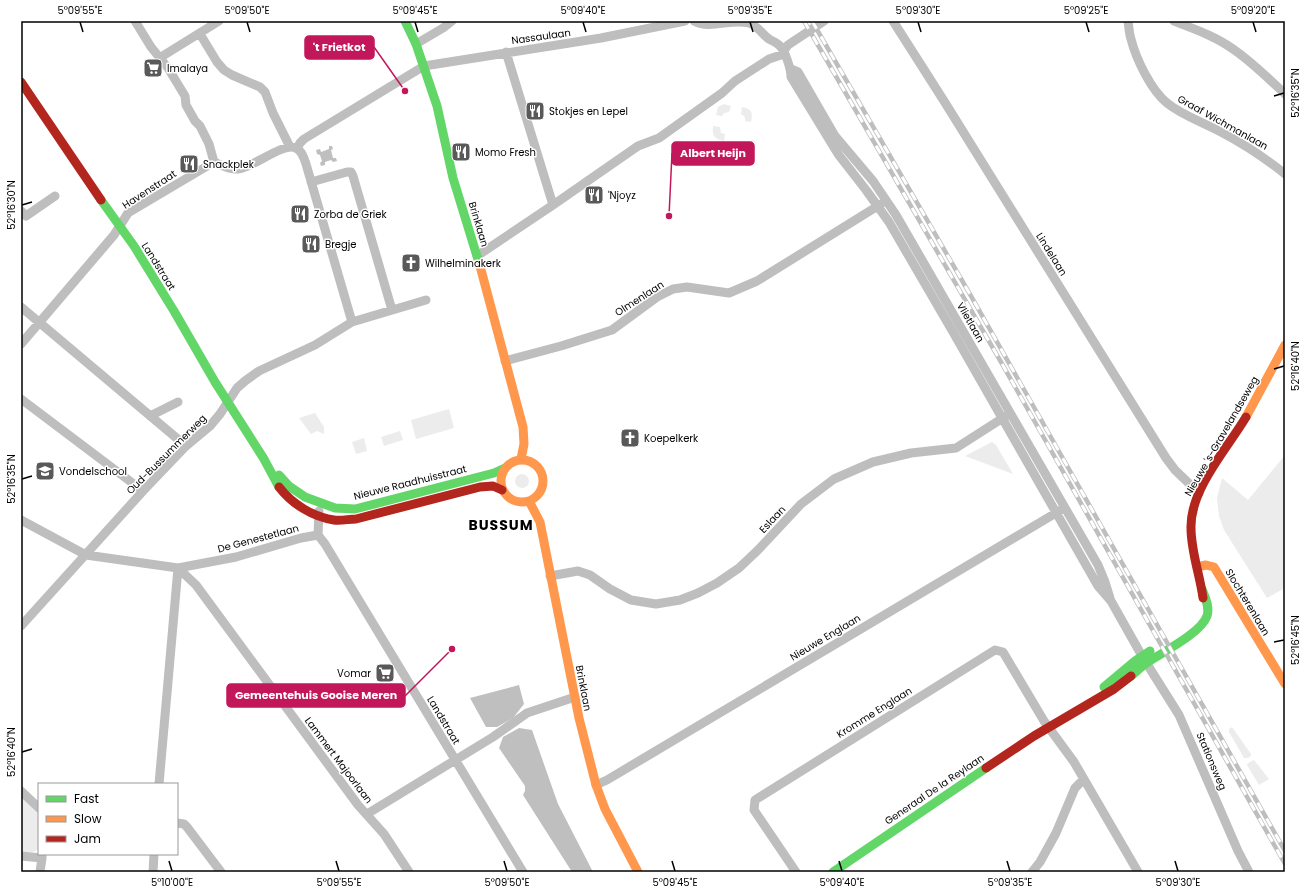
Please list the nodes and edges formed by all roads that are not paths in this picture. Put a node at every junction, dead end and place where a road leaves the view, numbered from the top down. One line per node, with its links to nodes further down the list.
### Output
1 (135, 21): 18 (street)
2 (219, 21): 14 (street)
3 (405, 21): 15 (street, Brinklaan)
4 (452, 21): 15 (street)
5 (685, 21): 16 (street, Nassaulaan)
6 (694, 21): 12 (street)
7 (759, 21): 13 (street)
8 (824, 21): 17 (street)
9 (893, 21): 55 (street, Lindelaan)
10 (1128, 21): 26 (street, Graaf Wichmanlaan)
11 (1174, 21): 23 (street)
12 (752, 22): 13 (street)
13 (760, 31): 17 (street)
14 (200, 34): 18 (street); 24 (street)
15 (416, 44): 19 (street, Brinklaan)
16 (506, 52): 19 (street, Nassaulaan); 30 (street)
17 (784, 52): 20 (street, Vlietlaan); 30 (street)
18 (161, 57): 25 (street)
19 (424, 66): 24 (street); 34 (street, Brinklaan)
20 (791, 69): 29 (street, Vlietlaan); 31 (street, Vlietlaan)
21 (21, 82): 22 (street, Landstraat)
22 (24, 88): 33 (street, Landstraat)
23 (1285, 94)
24 (294, 148): 25 (street); 27 (street)
25 (214, 162): 33 (street, Havenstraat)
26 (1285, 174)
27 (311, 182): 37 (street); 39 (street)
28 (55, 196): 32 (street)
29 (886, 201): 31 (street, Olmenlaan); 46 (street, Vlietlaan)
30 (553, 205): 34 (street)
31 (877, 206): 42 (street, Olmenlaan); 48 (street, Vlietlaan)
32 (21, 211)
33 (120, 226): 38 (street, Havenstraat); 45 (street, Landstraat)
34 (477, 256): 42 (street, Brinklaan)
35 (426, 300): 37 (street, Oud-Bussummerweg)
36 (21, 307): 38 (street)
37 (392, 310): 39 (street, Oud-Bussummerweg)
38 (39, 322): 40 (street, Havenstraat); 47 (street)
39 (350, 324): 45 (street, Oud-Bussummerweg)
40 (21, 344)
41 (1285, 344): 55 (street, Nieuwe 's-Gravelandseweg)
42 (505, 361): 51 (street, Brinklaan)
43 (21, 400): 54 (street)
44 (178, 402): 47 (street)
45 (228, 402): 49 (street, Oud-Bussummerweg); 50 (street, Landstraat)
46 (1011, 413): 48 (street, Eslaan); 58 (street, Vlietlaan)
47 (150, 416): 49 (street)
48 (1003, 418): 59 (street, Vlietlaan); 66 (street, Eslaan)
49 (186, 446): 54 (street, Oud-Bussummerweg)
50 (264, 459): 57 (street, Landstraat); 60 (street, Landstraat)
51 (521, 459): 52 (street); 56 (street)
52 (504, 468): 53 (street); 57 (street, Nieuwe Raadhuisstraat)
53 (502, 490): 56 (street); 60 (street)
54 (143, 491): 63 (street, Oud-Bussummerweg)
55 (1199, 493): 64 (street, Nieuwe 's-Gravelandseweg)
56 (529, 501): 66 (street, Brinklaan)
57 (319, 502): 60 (street)
58 (1065, 508): 59 (street, Nieuwe Englaan); 67 (street, Vlietlaan)
59 (1056, 513): 67 (street, Vlietlaan); 79 (street, Nieuwe Englaan)
60 (319, 516): 62 (street)
61 (21, 520): 63 (street)
62 (318, 535): 65 (street, De Genestetlaan); 76 (street, Landstraat)
63 (86, 555): 65 (street, De Genestetlaan); 69 (street, Oud-Bussummerweg)
64 (1197, 567): 68 (street, Nieuwe 's-Gravelandseweg); 73 (street, Slochterenlaan)
65 (178, 568): 78 (street); 82 (street, Lammert Majoorlaan)
66 (550, 576): 74 (street, Brinklaan)
67 (1110, 601): 72 (street, Vlietlaan)
68 (1198, 624): 70 (street); 72 (street)
69 (21, 626)
70 (1179, 632)
71 (1170, 638): 72 (street)
72 (1144, 660): 75 (street, Generaal De la Reylaan); 97 (street, Stationsweg)
73 (1285, 684)
74 (575, 698): 76 (street); 79 (street, Brinklaan)
75 (1050, 727): 77 (street); 93 (street, Kromme Englaan); 94 (street, Generaal De la Reylaan)
76 (455, 759): 82 (street); 91 (street, Landstraat)
77 (1084, 779): 95 (street); 96 (street)
78 (159, 783)
79 (596, 785): 92 (street, Brinklaan)
80 (21, 791): 81 (street)
81 (38, 807)
82 (367, 814): 90 (street, Lammert Majoorlaan)
83 (178, 823): 89 (street)
84 (154, 855): 88 (street)
85 (21, 856): 86 (street)
86 (42, 856): 87 (street)
87 (40, 872)
88 (153, 872)
89 (221, 872)
90 (409, 872)
91 (523, 872)
92 (638, 872)
93 (796, 872)
94 (833, 872)
95 (1032, 872)
96 (1138, 872)
97 (1249, 872)

